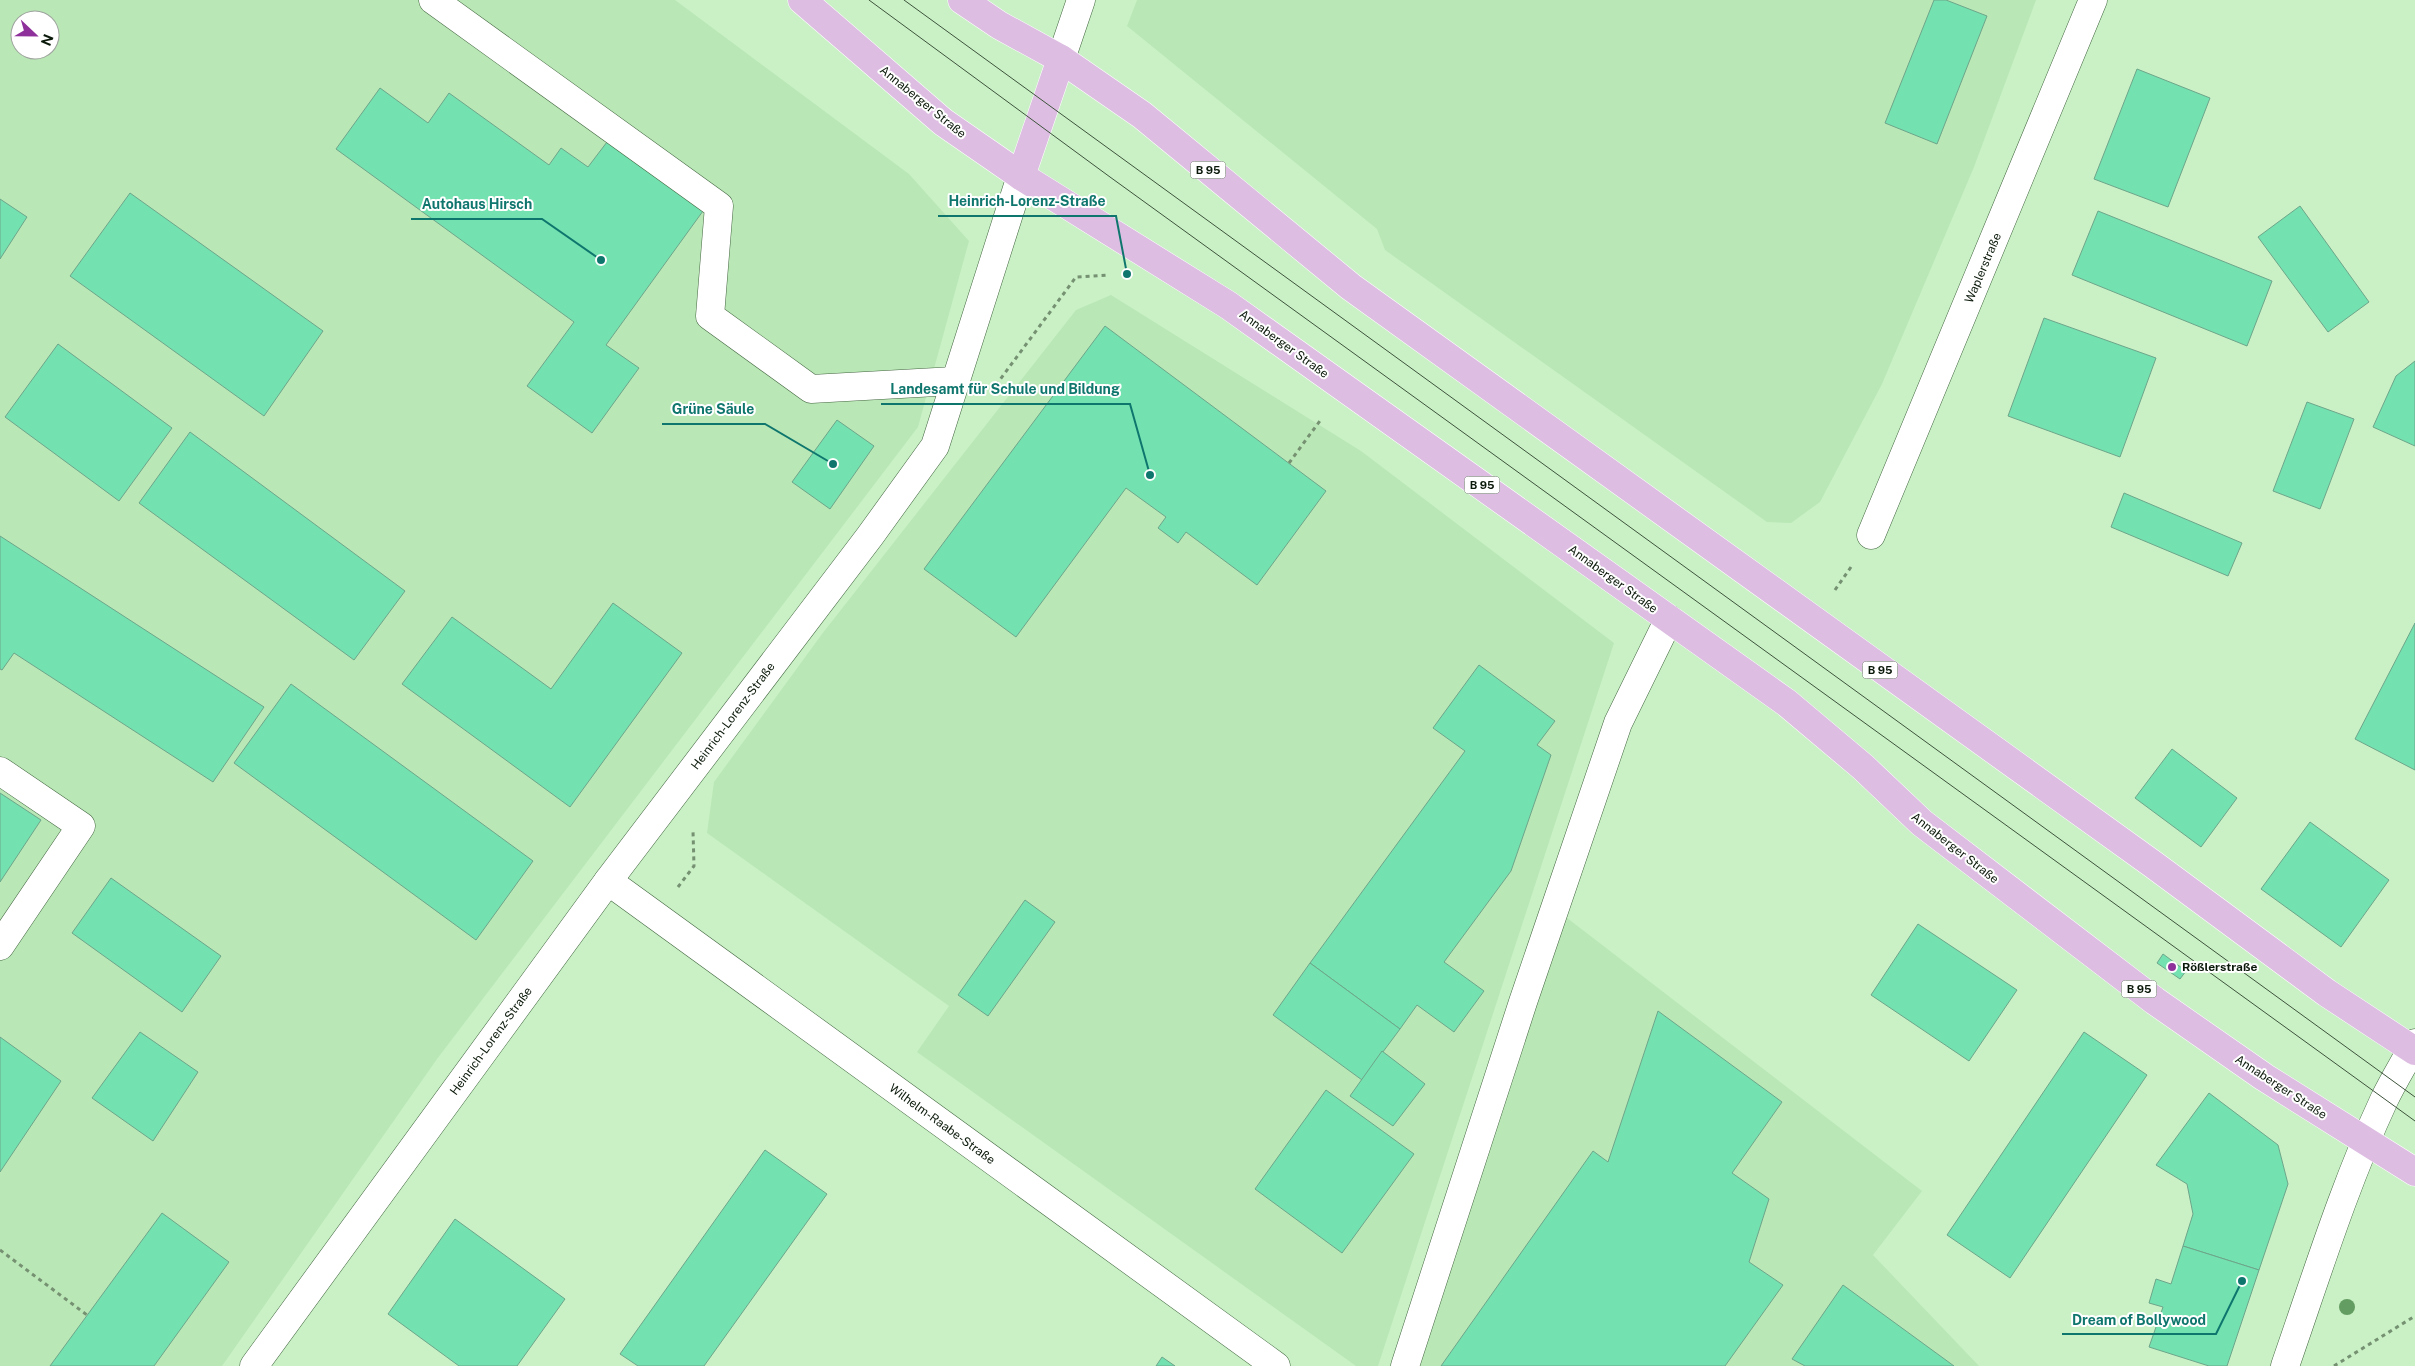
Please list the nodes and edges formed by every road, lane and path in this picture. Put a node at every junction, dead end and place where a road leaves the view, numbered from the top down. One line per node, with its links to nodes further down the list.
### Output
1 (433, 0): 9 (street)
2 (802, 0): 7 (main road, Annaberger Straße / B 95)
3 (962, 0): 6 (main road, B 95)
4 (1081, 0): 6 (street, Heinrich-Lorenz-Straße)
5 (2094, 0): 13 (street, Waplerstraße)
6 (1061, 59): 7 (main road, Heinrich-Lorenz-Straße); 15 (main road, B 95)
7 (1021, 176): 9 (street, Heinrich-Lorenz-Straße); 14 (main road, Annaberger Straße / B 95)
8 (1113, 275): 10 (path)
9 (954, 381): 17 (street, Heinrich-Lorenz-Straße)
10 (994, 388)
11 (1325, 414): 12 (path)
12 (1289, 463)
13 (1871, 535): 15 (path)
14 (1669, 619): 20 (main road, Annaberger Straße / B 95); 27 (street)
15 (1813, 622): 19 (main road, B 95)
16 (0, 771): 18 (street)
17 (608, 881): 25 (street, Heinrich-Lorenz-Straße); 26 (street, Wilhelm-Raabe-Straße)
18 (0, 946)
19 (2414, 1047): 20 (street)
20 (2366, 1141): 21 (main road, Annaberger Straße / B 95); 28 (street)
21 (2415, 1172)
22 (0, 1250): 23 (path)
23 (87, 1315)
24 (2415, 1316): 29 (path)
25 (254, 1366)
26 (1276, 1366)
27 (1405, 1366)
28 (2286, 1366)
29 (2334, 1366)

